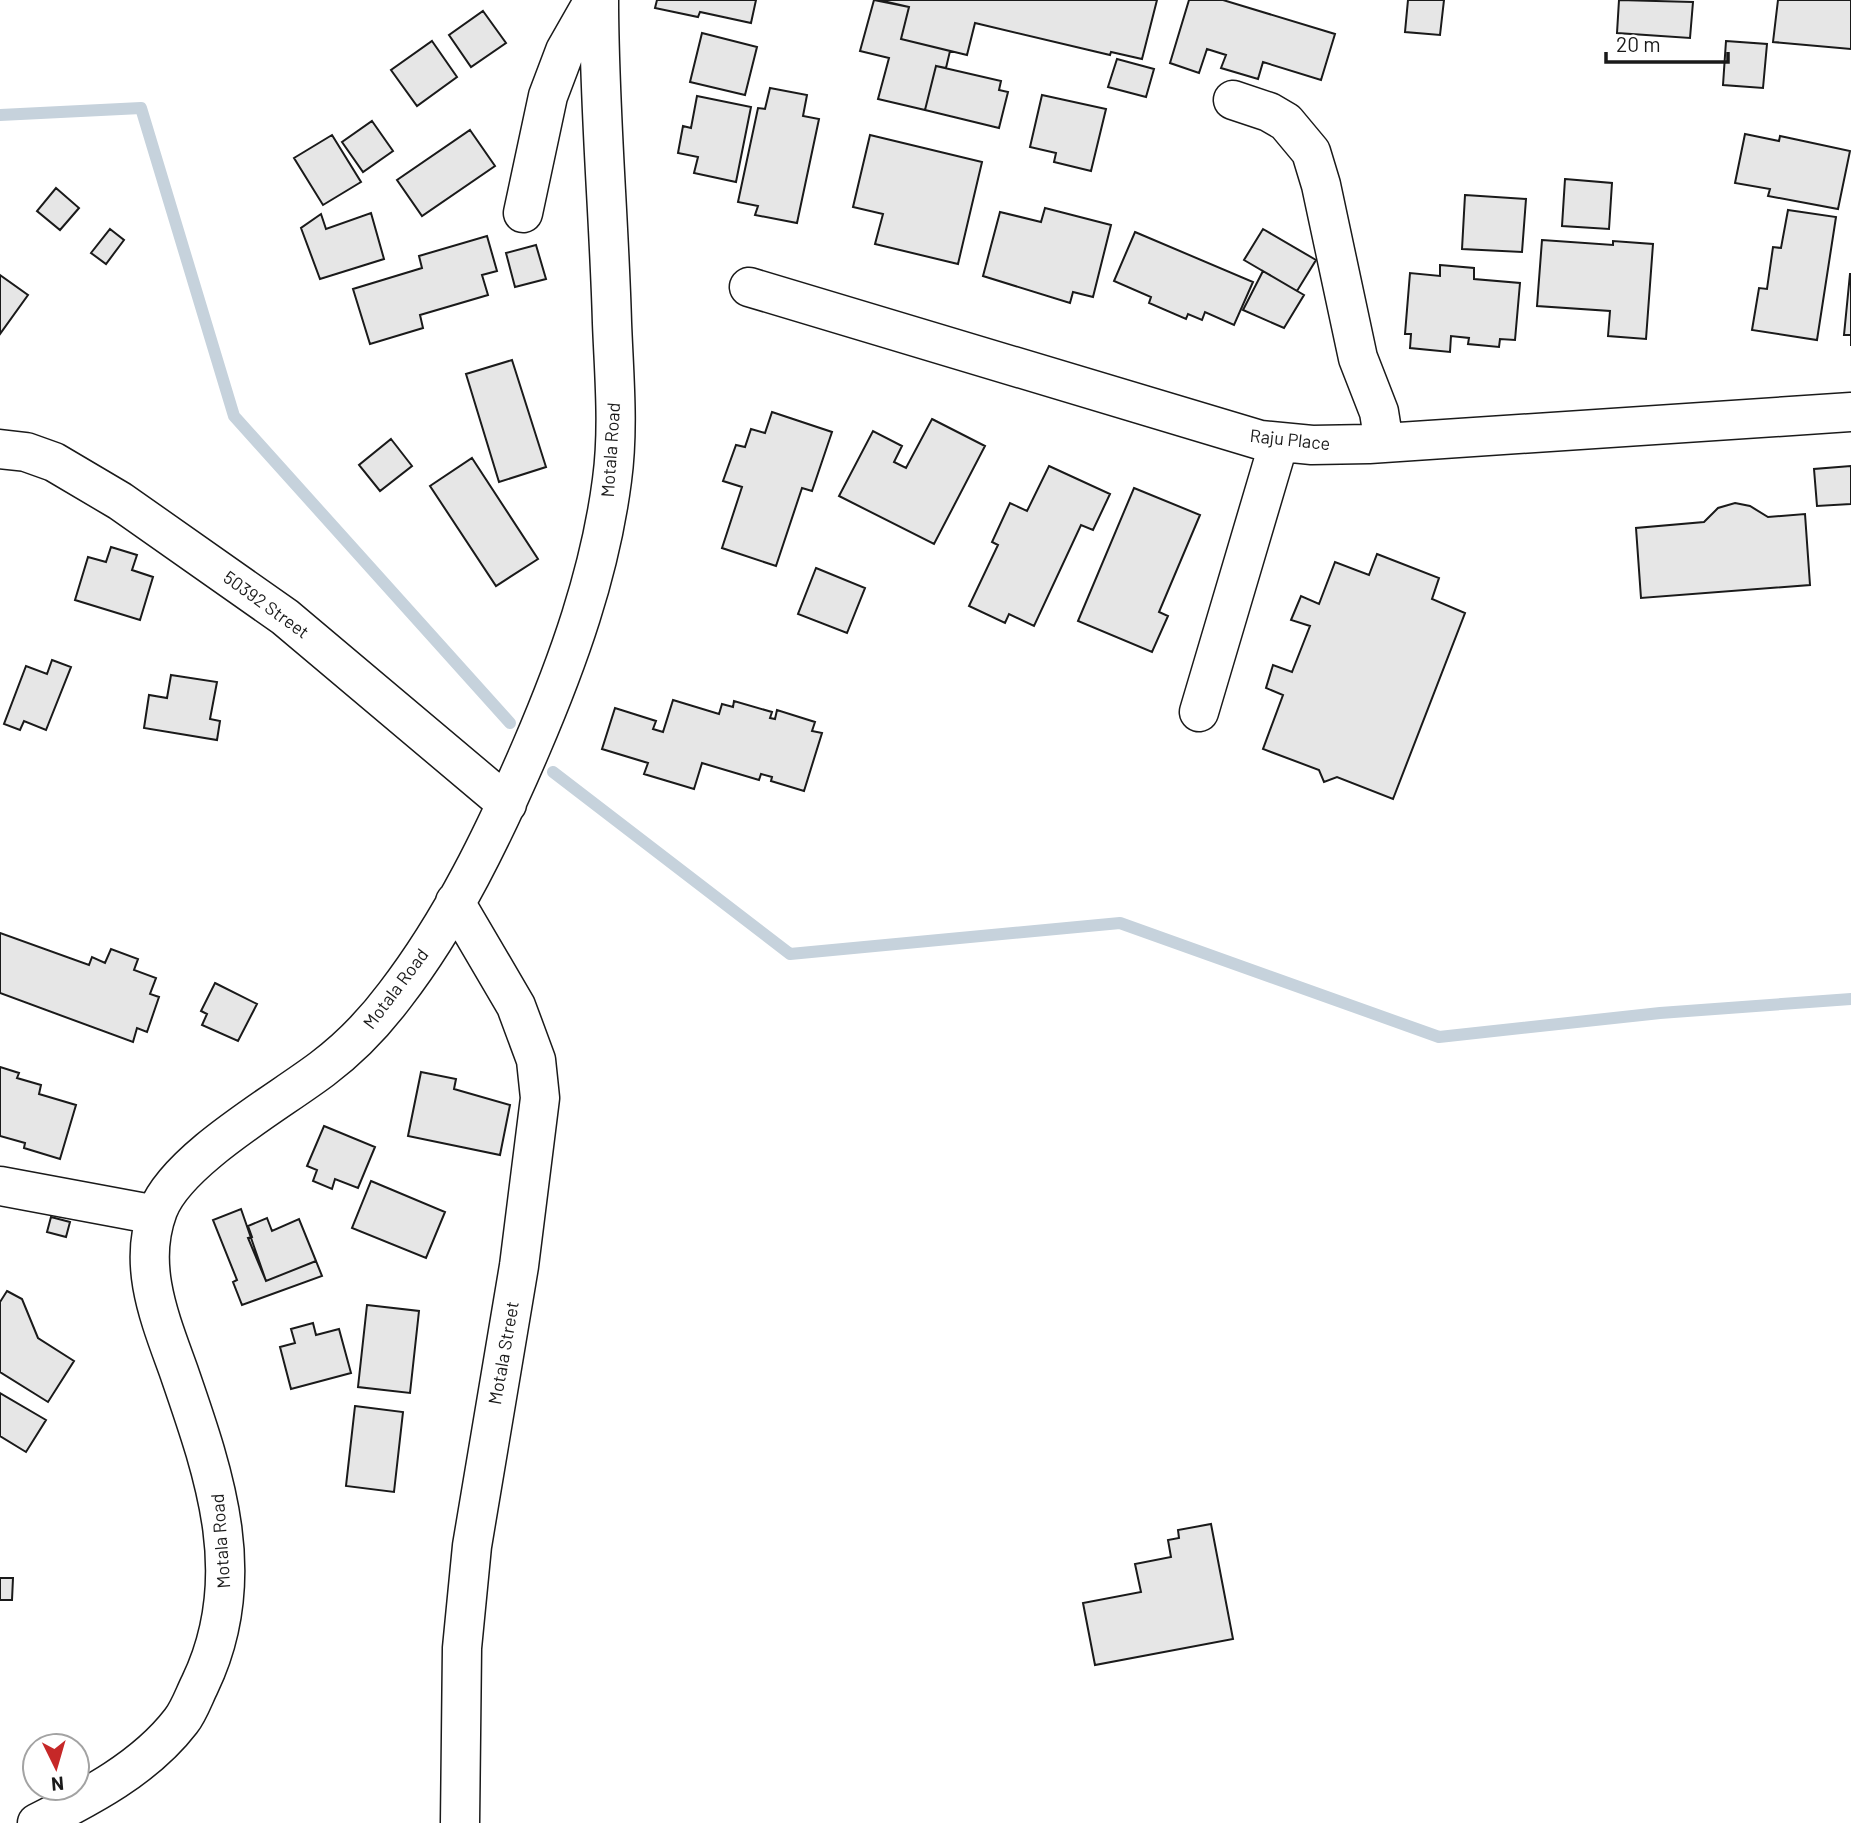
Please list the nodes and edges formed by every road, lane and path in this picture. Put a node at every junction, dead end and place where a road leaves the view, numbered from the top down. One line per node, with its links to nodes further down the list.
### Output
1 (596, 0): 3 (street); 10 (street, Motala Road)
2 (1233, 100): 7 (street)
3 (523, 213)
4 (749, 287): 6 (street, Raju Place)
5 (1851, 412): 7 (street, Raju Place)
6 (1279, 442): 7 (street, Raju Place); 9 (street)
7 (1384, 443)
8 (0, 449): 10 (street, 50392 Street)
9 (1199, 712)
10 (507, 804): 11 (street, Motala Road)
11 (455, 902): 13 (street, Motala Road); 15 (street, Motala Street)
12 (0, 1186): 13 (street)
13 (156, 1215): 14 (street, Motala Road)
14 (37, 1823)
15 (460, 1823)

